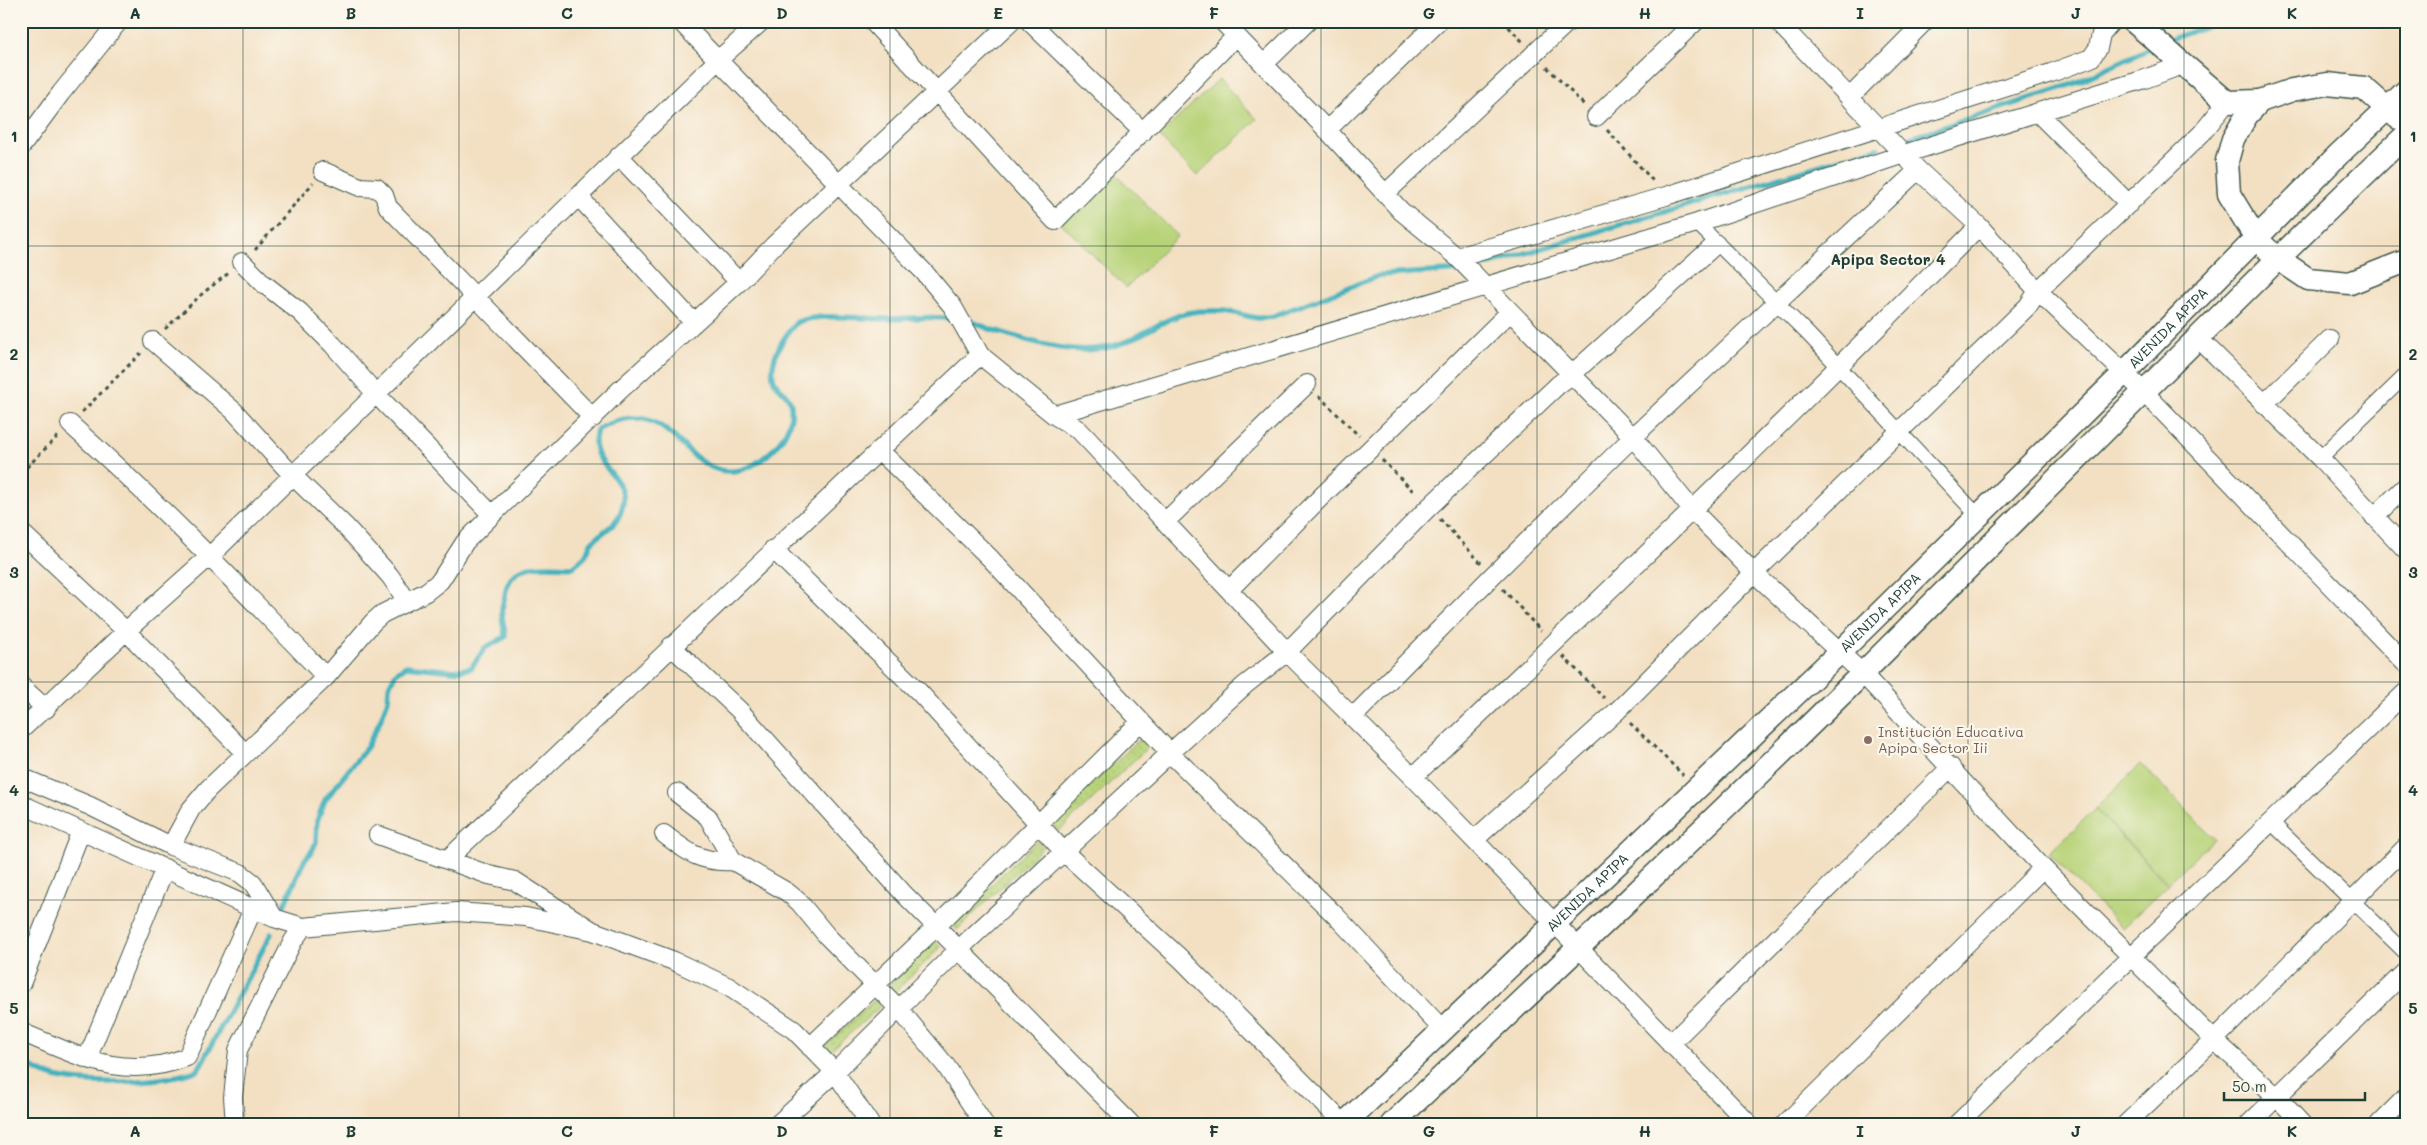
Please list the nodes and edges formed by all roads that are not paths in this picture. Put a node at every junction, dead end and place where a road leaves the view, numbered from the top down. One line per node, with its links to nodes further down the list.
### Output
1 (119, 21): 33 (street)
2 (680, 21): 17 (street)
3 (762, 21): 17 (street)
4 (872, 21): 21 (street)
5 (1012, 21): 21 (street)
6 (1029, 21): 31 (street)
7 (1222, 21): 16 (street)
8 (1308, 21): 18 (street)
9 (1439, 21): 30 (street)
10 (1569, 21): 39 (street)
11 (1696, 21): 27 (street)
12 (1778, 21): 22 (street)
13 (1925, 21): 22 (street)
14 (2112, 21): 29 (street)
15 (2133, 21): 19 (street)
16 (1236, 36): 18 (street); 31 (street)
17 (718, 60): 35 (street); 38 (street)
18 (1264, 64): 30 (street)
19 (2182, 65): 24 (street); 26 (street)
20 (2406, 91): 25 (street, AVENIDA APIPA)
21 (936, 92): 31 (street); 38 (street)
22 (1849, 98): 29 (street)
23 (2260, 101): 24 (street); 25 (street); 44 (street)
24 (2227, 102): 41 (street)
25 (2388, 108): 28 (street); 44 (street, AVENIDA APIPA)
26 (2038, 113): 34 (street); 41 (street)
27 (1596, 117)
28 (2406, 126)
29 (1879, 127): 34 (street); 46 (street)
30 (1327, 130): 39 (street)
31 (1142, 132)
32 (2406, 135): 47 (street, AVENIDA APIPA)
33 (21, 146)
34 (1904, 154): 36 (street); 42 (street)
35 (619, 156): 40 (street); 50 (street)
36 (1918, 170): 43 (street); 54 (street)
37 (323, 171): 53 (street)
38 (838, 184): 50 (street); 60 (street)
39 (1386, 192): 46 (street)
40 (579, 197): 53 (street); 56 (street)
41 (2129, 204): 52 (street)
42 (1697, 223): 45 (street); 51 (street)
43 (1979, 226): 52 (street); 61 (street)
44 (2257, 240): 47 (street); 62 (street, AVENIDA APIPA)
45 (1716, 244): 54 (street); 63 (street)
46 (1457, 257): 51 (street)
47 (2276, 258): 48 (street); 57 (street, AVENIDA APIPA)
48 (2406, 261)
49 (242, 262): 67 (street)
50 (739, 282): 56 (street)
51 (1485, 288): 55 (street); 69 (street)
52 (2038, 292): 62 (street); 72 (street)
53 (477, 296): 67 (street); 70 (street)
54 (1776, 303): 61 (street); 73 (street)
55 (1510, 312): 63 (street); 88 (street)
56 (694, 323): 70 (street)
57 (2197, 337): 66 (street, AVENIDA APIPA); 68 (street)
58 (2330, 339): 68 (street)
59 (153, 340): 76 (street)
60 (980, 355): 69 (street); 74 (street)
61 (1839, 368): 72 (street); 78 (street)
62 (2123, 374): 66 (street); 80 (street, AVENIDA APIPA)
63 (1571, 375): 73 (street); 92 (street)
64 (2406, 375): 75 (street)
65 (1307, 384): 82 (street)
66 (2144, 392): 94 (street); 95 (street, AVENIDA APIPA)
67 (376, 394): 76 (street); 79 (street)
68 (2264, 404): 75 (street)
69 (1054, 415): 82 (street)
70 (593, 418): 79 (street)
71 (70, 424): 86 (street)
72 (1899, 432): 80 (street); 87 (street)
73 (1634, 437): 78 (street); 100 (street)
74 (879, 450): 84 (street); 101 (street)
75 (2320, 458): 81 (street)
76 (293, 476): 86 (street); 89 (street)
77 (2406, 486): 81 (street)
78 (1692, 510): 87 (street); 107 (street)
79 (492, 515): 89 (street)
80 (1979, 516): 93 (street, AVENIDA APIPA)
81 (2374, 517): 85 (street)
82 (1166, 521): 88 (street)
83 (21, 532): 90 (street)
84 (773, 549): 91 (street); 111 (street)
85 (2406, 550)
86 (210, 556): 90 (street); 96 (street)
87 (1754, 574): 93 (street); 115 (street)
88 (1229, 590): 92 (street)
89 (407, 601): 96 (street)
90 (126, 631): 99 (street); 104 (street)
91 (672, 646): 119 (street); 127 (street)
92 (1287, 652): 100 (street); 103 (street)
93 (1839, 653): 95 (street); 126 (street, AVENIDA APIPA)
94 (2406, 664)
95 (1862, 673): 105 (street); 130 (street, AVENIDA APIPA)
96 (326, 677): 104 (street)
97 (21, 686): 99 (street)
98 (2406, 692): 110 (street)
99 (46, 709): 102 (street)
100 (1352, 717): 107 (street)
101 (1141, 721): 103 (street); 111 (street)
102 (21, 730)
103 (1170, 752): 118 (street); 138 (street)
104 (244, 754): 116 (street)
105 (1952, 768): 122 (street); 141 (street)
106 (21, 776): 116 (street)
107 (1413, 777): 115 (street)
108 (677, 793): 120 (street)
109 (21, 804): 112 (street)
110 (2271, 822): 123 (street); 133 (street)
111 (1036, 823): 118 (street); 127 (street)
112 (81, 831): 121 (street); 135 (street)
113 (664, 834): 120 (street)
114 (378, 835): 119 (street)
115 (1474, 840): 126 (street)
116 (171, 846): 125 (street)
117 (2406, 846): 123 (street)
118 (1064, 852): 131 (street); 152 (street)
119 (448, 859): 129 (street)
120 (733, 861): 136 (street)
121 (164, 868): 124 (street); 143 (street)
122 (2043, 868): 133 (street); 155 (street)
123 (2352, 901): 132 (street); 140 (street)
124 (253, 909): 125 (street); 143 (street)
125 (274, 918): 128 (street)
126 (1555, 924): 130 (street); 138 (street, AVENIDA APIPA)
127 (936, 926): 131 (street); 136 (street)
128 (303, 927): 129 (street); 147 (street)
129 (593, 931): 142 (street)
130 (1579, 948): 141 (street); 153 (street, AVENIDA APIPA)
131 (958, 950): 137 (street); 151 (street)
132 (2406, 953)
133 (2132, 956): 140 (street); 156 (street)
134 (2406, 971): 145 (street)
135 (21, 984)
136 (874, 984): 137 (street); 142 (street)
137 (899, 1009): 144 (street); 150 (street)
138 (1443, 1030): 152 (street, AVENIDA APIPA)
139 (21, 1032): 143 (street)
140 (2214, 1040): 145 (street); 157 (street)
141 (1670, 1044): 154 (street)
142 (810, 1047): 144 (street)
143 (87, 1059)
144 (835, 1072): 148 (street); 149 (street)
145 (2276, 1097): 158 (street); 159 (street)
146 (2406, 1097): 160 (street)
147 (236, 1124)
148 (778, 1124)
149 (870, 1124)
150 (984, 1124)
151 (1131, 1124)
152 (1344, 1124)
153 (1392, 1124)
154 (1749, 1124)
155 (1785, 1124)
156 (1957, 1124)
157 (2126, 1124)
158 (2249, 1124)
159 (2302, 1124)
160 (2379, 1124)

